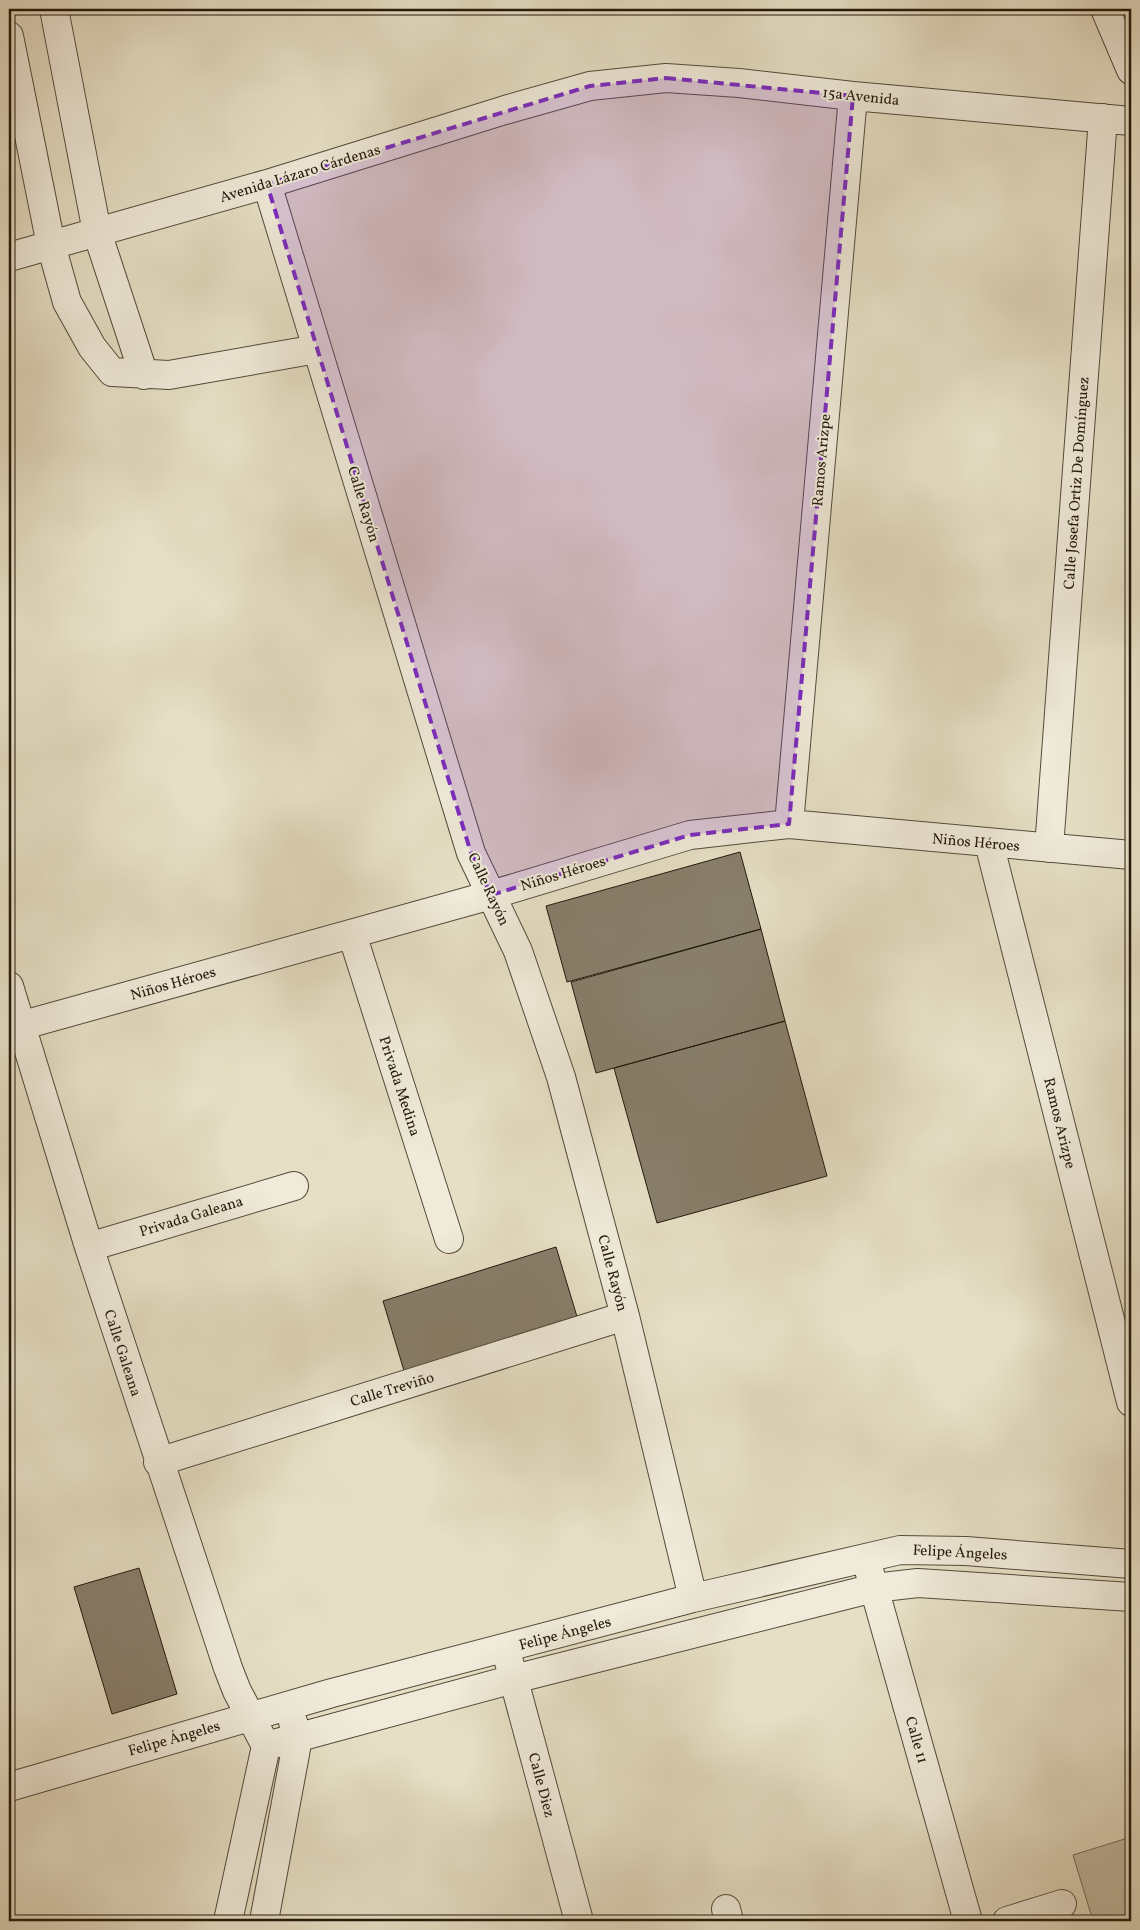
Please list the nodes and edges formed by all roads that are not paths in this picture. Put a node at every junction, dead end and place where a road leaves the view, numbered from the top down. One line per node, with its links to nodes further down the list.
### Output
1 (54, 9): 10 (street)
2 (1104, 9): 4 (street)
3 (9, 36): 11 (street)
4 (1131, 70)
5 (590, 86): 6 (street, 15a Avenida); 9 (street, Avenida Lázaro Cárdenas)
6 (853, 96): 7 (street, 15a Avenida); 15 (street, Ramos Arizpe)
7 (1103, 118): 8 (street, 15a Avenida); 17 (street, Calle Josefa Ortiz De Domínguez)
8 (1131, 121)
9 (266, 184): 10 (street, Avenida Lázaro Cárdenas); 13 (street, Calle Rayón)
10 (98, 232): 11 (street, Avenida Lázaro Cárdenas); 14 (street)
11 (51, 245): 12 (street, Avenida Lázaro Cárdenas); 14 (street)
12 (9, 257)
13 (317, 349): 14 (street); 19 (street, Calle Rayón)
14 (144, 375)
15 (789, 824): 16 (street, Niños Héroes); 19 (street, Niños Héroes)
16 (990, 843): 17 (street, Niños Héroes); 27 (street, Ramos Arizpe)
17 (1049, 848): 18 (street, Niños Héroes)
18 (1131, 855)
19 (491, 895): 20 (street, Niños Héroes); 26 (street, Calle Rayón)
20 (352, 934): 22 (street, Niños Héroes); 24 (street, Privada Medina)
21 (9, 986): 22 (street, Calle Galeana)
22 (15, 1027): 25 (street, Calle Galeana)
23 (294, 1186): 25 (street, Privada Galeana)
24 (449, 1239)
25 (88, 1247): 28 (street, Calle Galeana)
26 (625, 1316): 28 (street, Calle Treviño); 33 (street, Calle Rayón)
27 (1131, 1402)
28 (158, 1462): 37 (street, Calle Galeana)
29 (866, 1559): 30 (street, Felipe Ángeles); 31 (street, Calle 11); 33 (street, Felipe Ángeles)
30 (1131, 1564)
31 (874, 1588): 32 (street, Felipe Ángeles); 35 (street, Felipe Ángeles); 45 (street, Calle 11)
32 (1131, 1597)
33 (693, 1598): 34 (street, Felipe Ángeles)
34 (505, 1649): 35 (street, Calle Diez); 36 (street, Felipe Ángeles)
35 (514, 1679): 38 (street, Felipe Ángeles); 44 (street, Calle Diez)
36 (289, 1706): 37 (street, Felipe Ángeles); 38 (street)
37 (250, 1716): 39 (street, Calle Galeana); 40 (street, Felipe Ángeles)
38 (298, 1738): 39 (street, Felipe Ángeles); 43 (street)
39 (266, 1746): 42 (street)
40 (9, 1787)
41 (1062, 1904): 46 (street)
42 (228, 1921)
43 (264, 1921)
44 (579, 1921)
45 (968, 1921)
46 (1007, 1921)

